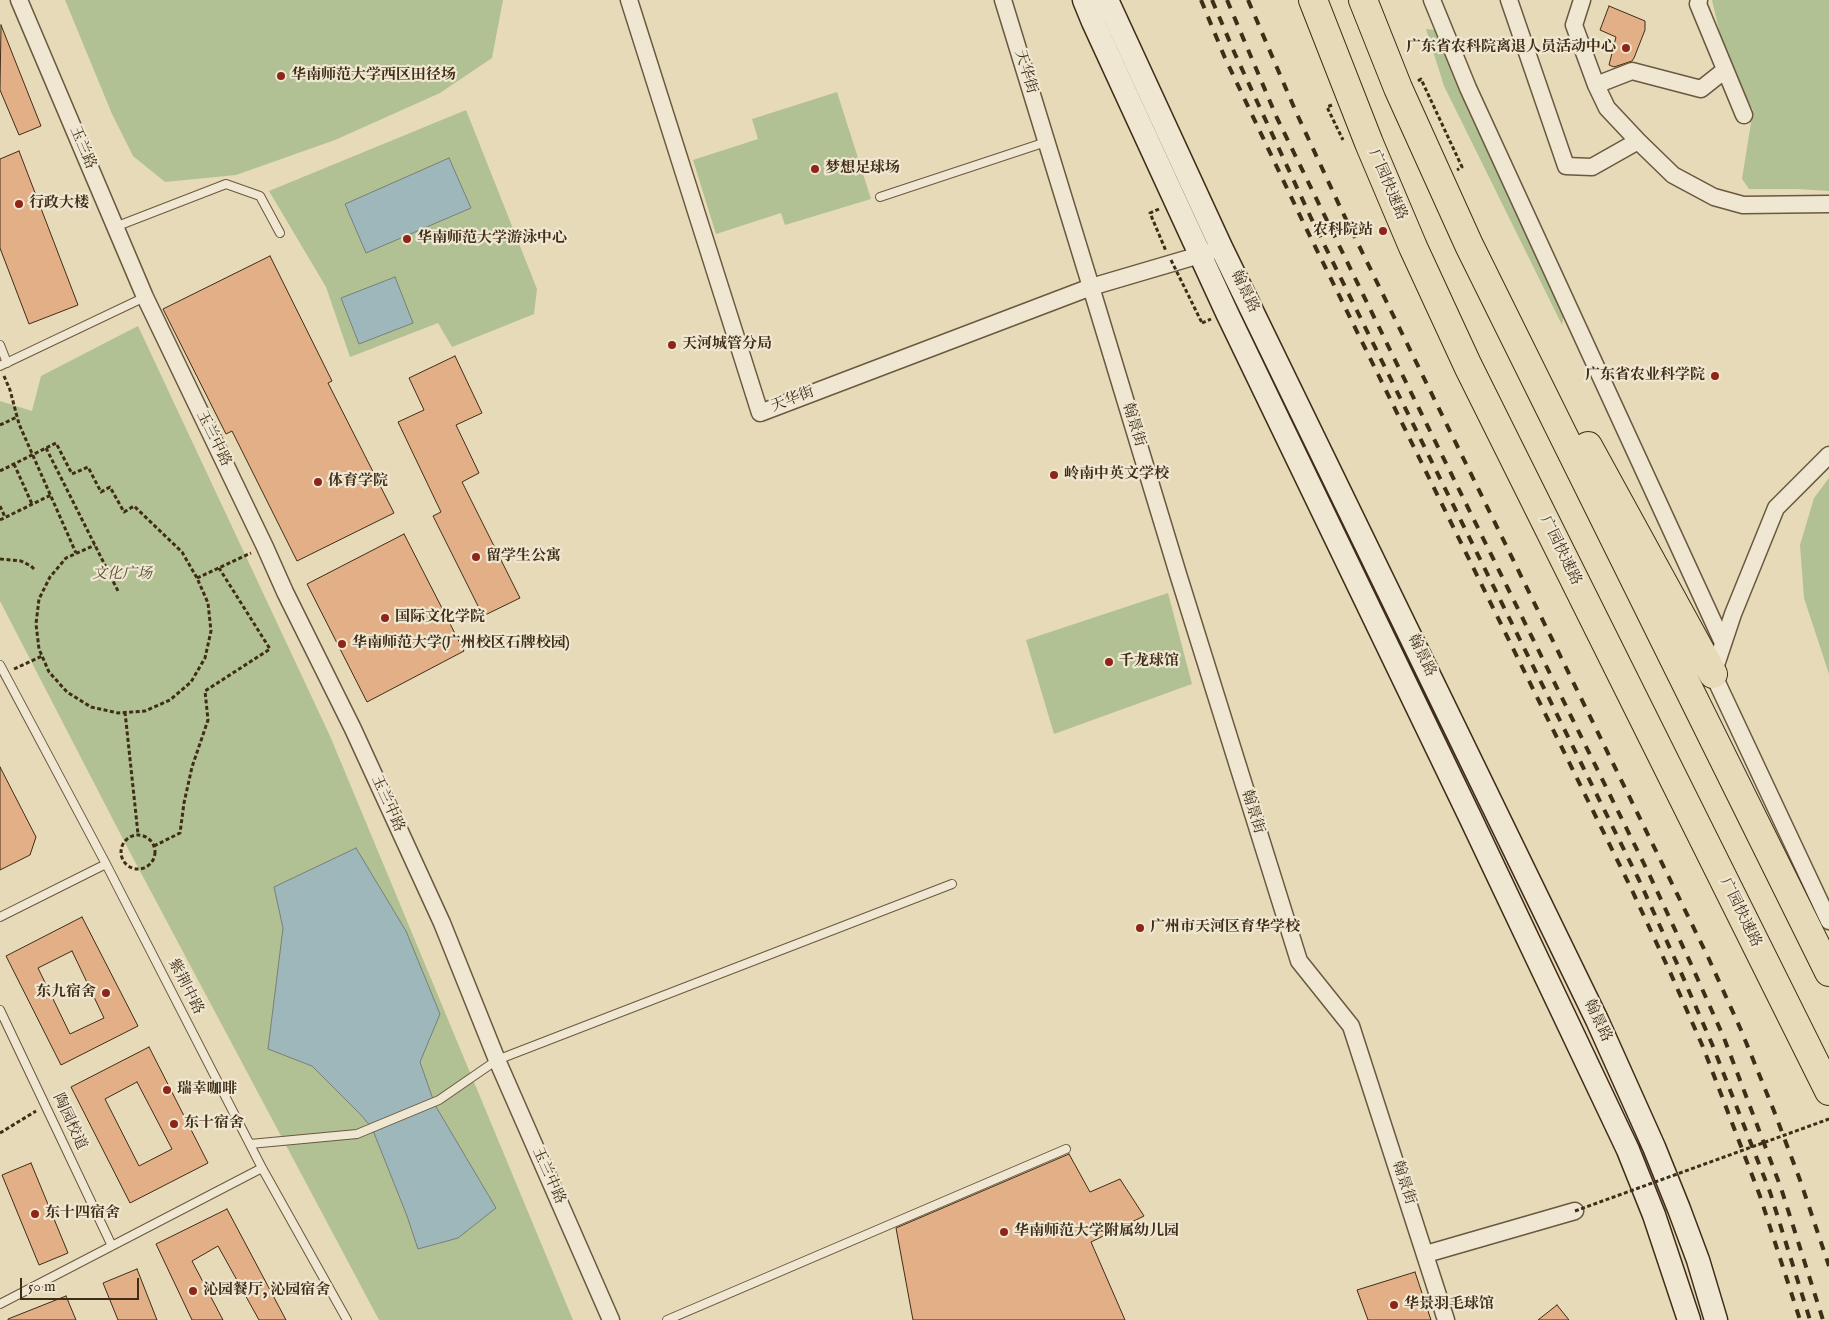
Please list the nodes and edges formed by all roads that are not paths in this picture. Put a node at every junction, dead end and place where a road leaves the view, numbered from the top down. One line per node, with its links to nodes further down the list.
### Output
1 (19, 0): 19 (street, 玉兰路)
2 (629, 0): 23 (street, 天华街)
3 (1003, 0): 16 (street, 天华街)
4 (1084, 0): 22 (street, 翰景路)
5 (1107, 0): 22 (street, 翰景路)
6 (1313, 0): 39 (highway, 广园快速路)
7 (1363, 0): 21 (highway)
8 (1432, 0): 28 (street)
9 (1509, 0): 15 (street)
10 (1582, 0): 13 (street)
11 (1699, 0): 12 (street)
12 (1725, 70): 13 (street); 14 (street)
13 (1596, 85): 15 (street)
14 (1744, 116)
15 (1638, 141): 18 (street)
16 (1046, 142): 17 (lane); 23 (street, 天华街)
17 (880, 197)
18 (1829, 204)
19 (115, 228): 20 (lane); 24 (street, 玉兰路)
20 (280, 233)
21 (1469, 244): 31 (highway); 36 (highway)
22 (1211, 251): 23 (street, 天华街); 51 (street, 翰景路); 52 (street, 翰景路)
23 (1091, 287): 45 (street, 翰景街)
24 (145, 297): 26 (lane); 38 (street, 玉兰中路)
25 (0, 345): 26 (lane)
26 (2, 365)
27 (1829, 455): 28 (street)
28 (1723, 643): 31 (street)
29 (0, 665): 30 (lane, 紫荆中路)
30 (2, 674): 32 (lane, 紫荆中路)
31 (1714, 674): 35 (street)
32 (106, 864): 34 (lane); 40 (lane, 紫荆中路)
33 (952, 884): 38 (lane)
34 (0, 917)
35 (1829, 921)
36 (1829, 972)
37 (0, 1010): 44 (lane, 陶园校道)
38 (497, 1060): 40 (lane); 48 (street, 玉兰中路)
39 (1829, 1091)
40 (250, 1144): 42 (lane, 紫荆中路)
41 (1066, 1149): 49 (lane)
42 (262, 1168): 44 (lane); 47 (lane, 紫荆中路)
43 (1575, 1211): 45 (street)
44 (112, 1246): 46 (lane)
45 (1426, 1254): 50 (street, 翰景街)
46 (0, 1304)
47 (347, 1320)
48 (611, 1320)
49 (667, 1320)
50 (1446, 1320)
51 (1689, 1320)
52 (1716, 1320)

